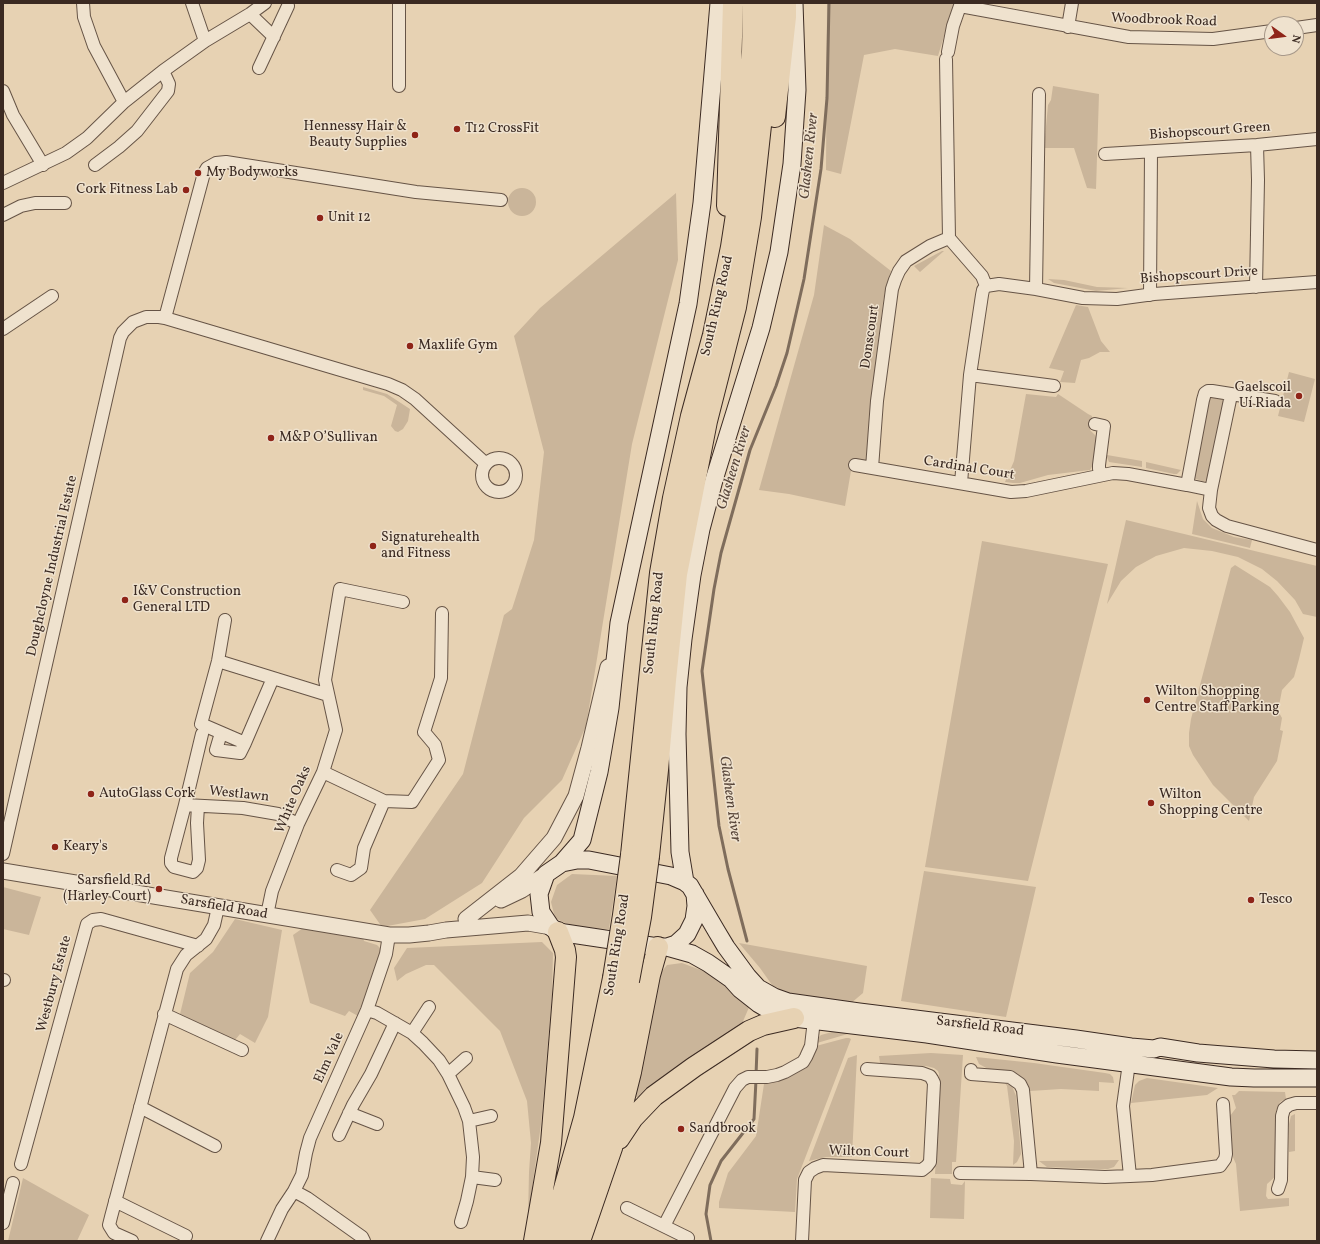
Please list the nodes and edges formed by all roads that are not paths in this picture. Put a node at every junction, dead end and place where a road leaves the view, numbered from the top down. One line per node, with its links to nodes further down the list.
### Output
1 (83, 3): 26 (street)
2 (192, 3): 20 (street)
3 (265, 3): 14 (street)
4 (399, 3): 23 (street)
5 (719, 3): 64 (main road)
6 (733, 3): 47 (highway)
7 (753, 3): 47 (highway, South Ring Road)
8 (769, 3): 44 (highway, South Ring Road)
9 (786, 3): 44 (highway)
10 (794, 3): 82 (main road)
11 (1072, 3): 16 (street)
12 (960, 5): 16 (street, Woodbrook Road); 37 (street)
13 (288, 6): 19 (street)
14 (250, 14): 19 (street); 20 (street)
15 (1317, 25): 17 (street)
16 (1068, 27): 18 (street, Woodbrook Road)
17 (1304, 27)
18 (1264, 32)
19 (274, 37): 21 (street)
20 (205, 41): 22 (street)
21 (259, 68)
22 (163, 71): 26 (street); 32 (street)
23 (399, 86)
24 (3, 91): 31 (street)
25 (1039, 94): 41 (street)
26 (124, 102): 31 (street)
27 (1317, 139): 28 (street, Bishopscourt Green)
28 (1257, 145): 29 (street, Bishopscourt Green); 40 (street)
29 (1151, 152): 30 (street, Bishopscourt Green); 42 (street)
30 (1105, 154)
31 (43, 165): 33 (street)
32 (95, 165)
33 (3, 183)
34 (501, 200): 45 (street)
35 (65, 203): 36 (street)
36 (3, 215)
37 (949, 238): 39 (street); 55 (street, Donscourt)
38 (1317, 282): 40 (street, Bishopscourt Drive)
39 (986, 286): 41 (street); 48 (street)
40 (1256, 287): 42 (street, Bishopscourt Drive)
41 (1036, 288): 42 (street, Bishopscourt Drive)
42 (1150, 295)
43 (52, 296): 46 (street)
44 (736, 307): 77 (highway, South Ring Road)
45 (166, 318): 53 (street, Doughcloyne Industrial Estate); 76 (street, Doughcloyne Industrial Estate)
46 (3, 329)
47 (713, 335): 77 (highway, South Ring Road)
48 (970, 375): 49 (street); 57 (street)
49 (1054, 386)
50 (1232, 394): 51 (street); 58 (street); 59 (street)
51 (1275, 401)
52 (1100, 425): 56 (street)
53 (486, 464)
54 (855, 465): 55 (street, Cardinal Court)
55 (872, 468): 57 (street, Cardinal Court)
56 (1102, 474): 57 (street, Cardinal Court); 58 (street, Cardinal Court)
57 (961, 483)
58 (1187, 485): 59 (street, Cardinal Court)
59 (1211, 490): 60 (street)
60 (1317, 550)
61 (403, 602): 67 (street, White Oaks)
62 (442, 613): 72 (street)
63 (225, 620): 65 (street)
64 (619, 623): 78 (main road); 85 (street)
65 (218, 661): 66 (street); 68 (street)
66 (273, 678): 67 (street); 70 (street)
67 (328, 695): 71 (street, White Oaks)
68 (221, 733): 70 (street); 70 (street)
69 (202, 734): 73 (street, Westlawn)
70 (245, 743)
71 (323, 772): 72 (street); 75 (street, White Oaks)
72 (384, 801): 79 (street)
73 (185, 805): 74 (street, Westlawn); 74 (street, Westlawn)
74 (198, 806): 75 (street, Westlawn)
75 (298, 824): 84 (street, White Oaks)
76 (3, 854)
77 (640, 855): 91 (highway, South Ring Road, bridge)
78 (562, 863): 81 (main road); 82 (main road)
79 (337, 870)
80 (3, 871): 83 (street, Sarsfield Road)
81 (546, 874): 85 (street, Sarsfield Road); 86 (main road)
82 (690, 888): 90 (main road); 101 (main road, Sarsfield Road)
83 (218, 907): 84 (street, Sarsfield Road); 89 (street)
84 (267, 915): 88 (street, Sarsfield Road)
85 (466, 919): 87 (street, Sarsfield Road)
86 (554, 929): 87 (street, Sarsfield Road); 90 (main road, Sarsfield Road); 136 (highway)
87 (446, 930): 88 (street, Sarsfield Road)
88 (389, 935): 93 (street, Elm Vale)
89 (198, 946): 94 (street); 117 (street, Westbury Estate)
90 (662, 947): 95 (main road, Sarsfield Road); 116 (highway)
91 (621, 979): 137 (highway, South Ring Road); 138 (highway, South Ring Road)
92 (429, 1007): 98 (street)
93 (367, 1010): 97 (street); 125 (street, Elm Vale)
94 (164, 1014): 99 (street); 109 (street)
95 (794, 1018): 96 (main road, Sarsfield Road); 116 (highway)
96 (814, 1020): 102 (main road, Sarsfield Road); 130 (street)
97 (396, 1023): 98 (street); 110 (street)
98 (412, 1033): 105 (street)
99 (242, 1050)
100 (466, 1058): 105 (street)
101 (1317, 1060)
102 (1129, 1063): 106 (main road, Sarsfield Road); 120 (street)
103 (868, 1070): 140 (street, Wilton Court)
104 (971, 1070): 119 (street)
105 (448, 1074): 112 (street)
106 (1317, 1078)
107 (1317, 1103): 124 (street)
108 (1223, 1104): 120 (street)
109 (140, 1107): 115 (street); 126 (street)
110 (349, 1113): 113 (street); 114 (street)
111 (491, 1116): 112 (street)
112 (469, 1121): 121 (street)
113 (377, 1124)
114 (339, 1135)
115 (215, 1146)
116 (612, 1148): 139 (highway)
117 (21, 1164)
118 (960, 1173): 119 (street)
119 (1031, 1174): 120 (street)
120 (1130, 1176)
121 (472, 1177): 122 (street); 128 (street)
122 (495, 1180)
123 (13, 1183): 129 (street)
124 (1278, 1189)
125 (294, 1191): 134 (street, Elm Vale); 135 (street)
126 (115, 1202): 131 (street); 133 (street)
127 (627, 1208): 130 (street)
128 (461, 1222)
129 (3, 1223)
130 (664, 1226): 132 (street)
131 (186, 1236)
132 (688, 1238)
133 (132, 1241)
134 (267, 1241)
135 (364, 1241)
136 (534, 1241)
137 (546, 1241)
138 (566, 1241)
139 (580, 1241)
140 (802, 1241)

